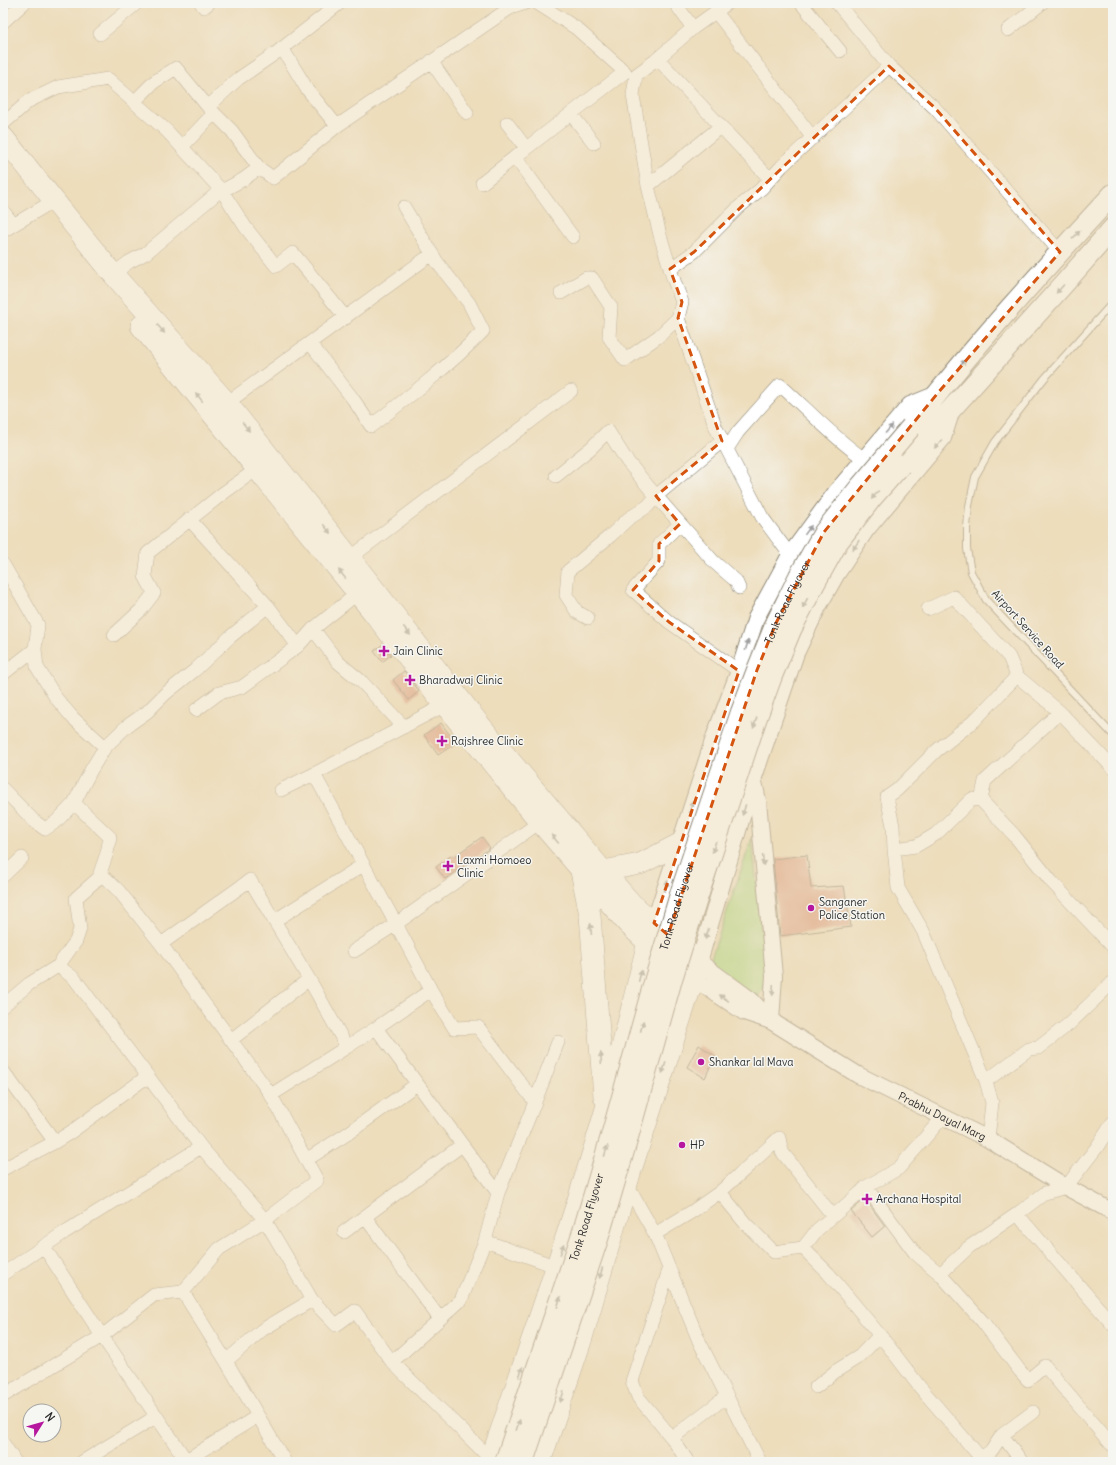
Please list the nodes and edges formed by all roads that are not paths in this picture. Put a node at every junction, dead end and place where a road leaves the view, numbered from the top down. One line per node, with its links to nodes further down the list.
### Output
1 (24, 3): 14 (street)
2 (137, 3): 17 (street)
3 (201, 3): 4 (street)
4 (209, 3)
5 (340, 3): 18 (street)
6 (526, 3): 21 (street)
7 (537, 3): 23 (street)
8 (675, 3): 15 (street)
9 (728, 3): 13 (street)
10 (801, 3): 19 (street)
11 (837, 3): 22 (street)
12 (1042, 3): 16 (street)
13 (716, 12): 15 (street); 33 (street)
14 (3, 22)
15 (693, 28): 20 (street)
16 (1008, 30)
17 (100, 34)
18 (282, 48): 25 (street); 30 (street)
19 (840, 51)
20 (658, 59): 23 (street); 31 (street)
21 (431, 61): 26 (street); 30 (street)
22 (889, 66): 33 (street); 51 (street)
23 (630, 73): 27 (street); 42 (street)
24 (134, 102): 25 (street); 29 (street); 35 (street)
25 (211, 110): 35 (street); 39 (street)
26 (467, 113)
27 (571, 114): 34 (street); 36 (street)
28 (507, 123): 36 (street)
29 (3, 124)
30 (337, 126): 39 (street)
31 (720, 127): 40 (street); 42 (street)
32 (3, 137): 54 (highway)
33 (813, 138): 40 (street)
34 (594, 143)
35 (182, 147): 43 (street)
36 (526, 148): 38 (street)
37 (3, 153): 45 (highway)
38 (515, 157): 41 (street); 50 (street)
39 (259, 168): 43 (street)
40 (770, 179): 53 (street)
41 (482, 183)
42 (648, 186): 53 (street)
43 (222, 191): 54 (street); 57 (street)
44 (1113, 194): 51 (main road, Tonk Road Flyover, one-way to 44)
45 (45, 206): 48 (street); 66 (highway, one-way to 45)
46 (404, 207): 52 (street)
47 (3, 210): 48 (street)
48 (8, 228)
49 (1113, 228): 63 (main road, Tonk Road Flyover, one-way to 63)
50 (573, 237)
51 (1060, 252): 61 (main road, Tonk Road Flyover, one-way to 51)
52 (432, 254): 57 (street); 59 (street)
53 (670, 270): 58 (street)
54 (113, 274): 62 (highway, one-way to 62)
55 (561, 293): 58 (street)
56 (1113, 302): 90 (lane, Airport Service Road)
57 (346, 318): 59 (street)
58 (678, 318): 64 (street)
59 (310, 343): 62 (street)
60 (571, 391): 72 (street)
61 (937, 394): 71 (street, one-way to 61); 180 (main road, Tonk Road Flyover, one-way to 61, bridge)
62 (227, 404): 72 (highway, one-way to 72)
63 (952, 409): 94 (street, one-way to 94); 184 (main road, Tonk Road Flyover, one-way to 184, bridge)
64 (725, 445): 65 (street); 68 (street); 71 (street)
65 (860, 456)
66 (257, 469): 69 (street); 75 (highway, one-way to 66)
67 (556, 476): 68 (street)
68 (656, 496): 70 (street); 78 (street)
69 (190, 520): 76 (street); 80 (street)
70 (680, 524): 74 (street); 83 (street)
71 (790, 554): 83 (street, one-way to 71)
72 (350, 558): 105 (highway, one-way to 105)
73 (3, 564): 82 (street)
74 (739, 588)
75 (358, 593): 79 (street); 86 (highway)
76 (268, 606): 81 (street); 91 (street)
77 (928, 609): 85 (street)
78 (588, 618)
79 (313, 629): 81 (street); 89 (street)
80 (114, 635)
81 (298, 646): 87 (street)
82 (35, 649): 84 (street); 91 (street)
83 (739, 671): 100 (street, one-way to 83)
84 (3, 674)
85 (1016, 676): 88 (street); 101 (street)
86 (444, 705): 89 (street); 99 (highway)
87 (196, 710)
88 (1060, 712): 92 (street); 97 (street)
89 (404, 727): 93 (street)
90 (1113, 736)
91 (105, 747): 98 (street)
92 (1113, 768)
93 (314, 774): 96 (street); 103 (street)
94 (753, 780): 116 (street, one-way to 116); 121 (street, one-way to 121)
95 (3, 789): 98 (street)
96 (281, 790)
97 (981, 800): 101 (street); 113 (street)
98 (74, 803): 106 (street)
99 (540, 822): 104 (highway, one-way to 99); 110 (street)
100 (679, 844): 105 (highway); 109 (street, one-way to 100)
101 (894, 850): 128 (street)
102 (22, 858): 107 (street)
103 (363, 865): 108 (street); 110 (street)
104 (580, 869): 111 (highway); 132 (highway, one-way to 104)
105 (603, 871): 109 (highway)
106 (102, 875): 112 (street); 115 (street)
107 (3, 876)
108 (274, 920): 112 (street); 117 (street)
109 (654, 923): 111 (highway); 116 (highway)
110 (396, 924): 114 (street); 119 (street)
111 (648, 943): 116 (highway); 132 (highway, one-way to 111)
112 (161, 944): 123 (street)
113 (1113, 947)
114 (354, 951)
115 (58, 966): 120 (street); 127 (street)
116 (696, 970): 121 (street, Prabhu Dayal Marg); 141 (highway, one-way to 141)
117 (309, 979): 123 (street); 125 (street)
118 (1113, 982): 128 (street)
119 (431, 990): 122 (street); 131 (street)
120 (5, 1000)
121 (771, 1021): 133 (street, Prabhu Dayal Marg)
122 (376, 1028): 125 (street); 129 (street)
123 (231, 1040): 130 (street)
124 (558, 1042): 131 (street)
125 (347, 1048): 130 (street)
126 (3, 1071): 136 (street)
127 (148, 1076): 136 (street); 138 (street)
128 (986, 1081): 135 (street)
129 (417, 1084): 137 (street); 139 (street)
130 (271, 1095): 139 (street)
131 (535, 1102): 145 (street)
132 (605, 1111): 146 (highway)
133 (943, 1117): 135 (street, Prabhu Dayal Marg); 143 (street)
134 (1113, 1122): 142 (street)
135 (988, 1139): 142 (street, Prabhu Dayal Marg)
136 (55, 1142): 140 (street)
137 (462, 1145): 145 (street); 150 (street)
138 (201, 1147): 151 (street); 155 (street)
139 (306, 1160): 151 (street)
140 (3, 1169)
141 (627, 1185): 146 (street); 153 (street); 185 (highway, one-way to 185)
142 (1066, 1186): 147 (street, Prabhu Dayal Marg); 148 (street)
143 (866, 1187): 149 (street); 160 (street)
144 (720, 1192): 149 (street); 153 (street); 156 (street)
145 (498, 1193): 154 (street)
146 (579, 1196): 158 (highway, one-way to 146)
147 (1113, 1212)
148 (1017, 1214): 160 (street); 164 (street)
149 (833, 1216): 156 (street)
150 (365, 1217): 152 (street); 163 (street)
151 (265, 1220): 161 (street); 162 (street)
152 (344, 1232)
153 (654, 1234): 157 (street)
154 (485, 1241): 158 (street); 163 (street)
155 (44, 1247): 159 (street); 166 (street)
156 (803, 1248): 165 (street)
157 (669, 1270): 171 (street); 176 (street)
158 (555, 1272): 180 (highway, one-way to 158)
159 (3, 1274)
160 (940, 1274): 178 (street)
161 (183, 1292): 166 (street); 167 (street)
162 (312, 1300): 167 (street); 168 (street)
163 (440, 1319): 168 (street)
164 (1113, 1325)
165 (880, 1335): 169 (street); 179 (street)
166 (102, 1336): 170 (street); 173 (street)
167 (226, 1361): 174 (street)
168 (392, 1362): 180 (street)
169 (816, 1387)
170 (3, 1396)
171 (727, 1396): 176 (street); 187 (street)
172 (1033, 1412): 175 (street)
173 (157, 1416): 174 (street); 182 (street)
174 (258, 1416): 183 (street)
175 (1002, 1435): 179 (street); 188 (street)
176 (672, 1438): 186 (street)
177 (3, 1442): 181 (street)
178 (1111, 1444)
179 (978, 1460)
180 (496, 1461)
181 (15, 1462)
182 (82, 1462)
183 (285, 1462)
184 (523, 1462)
185 (540, 1462)
186 (688, 1462)
187 (760, 1462)
188 (1022, 1462)

